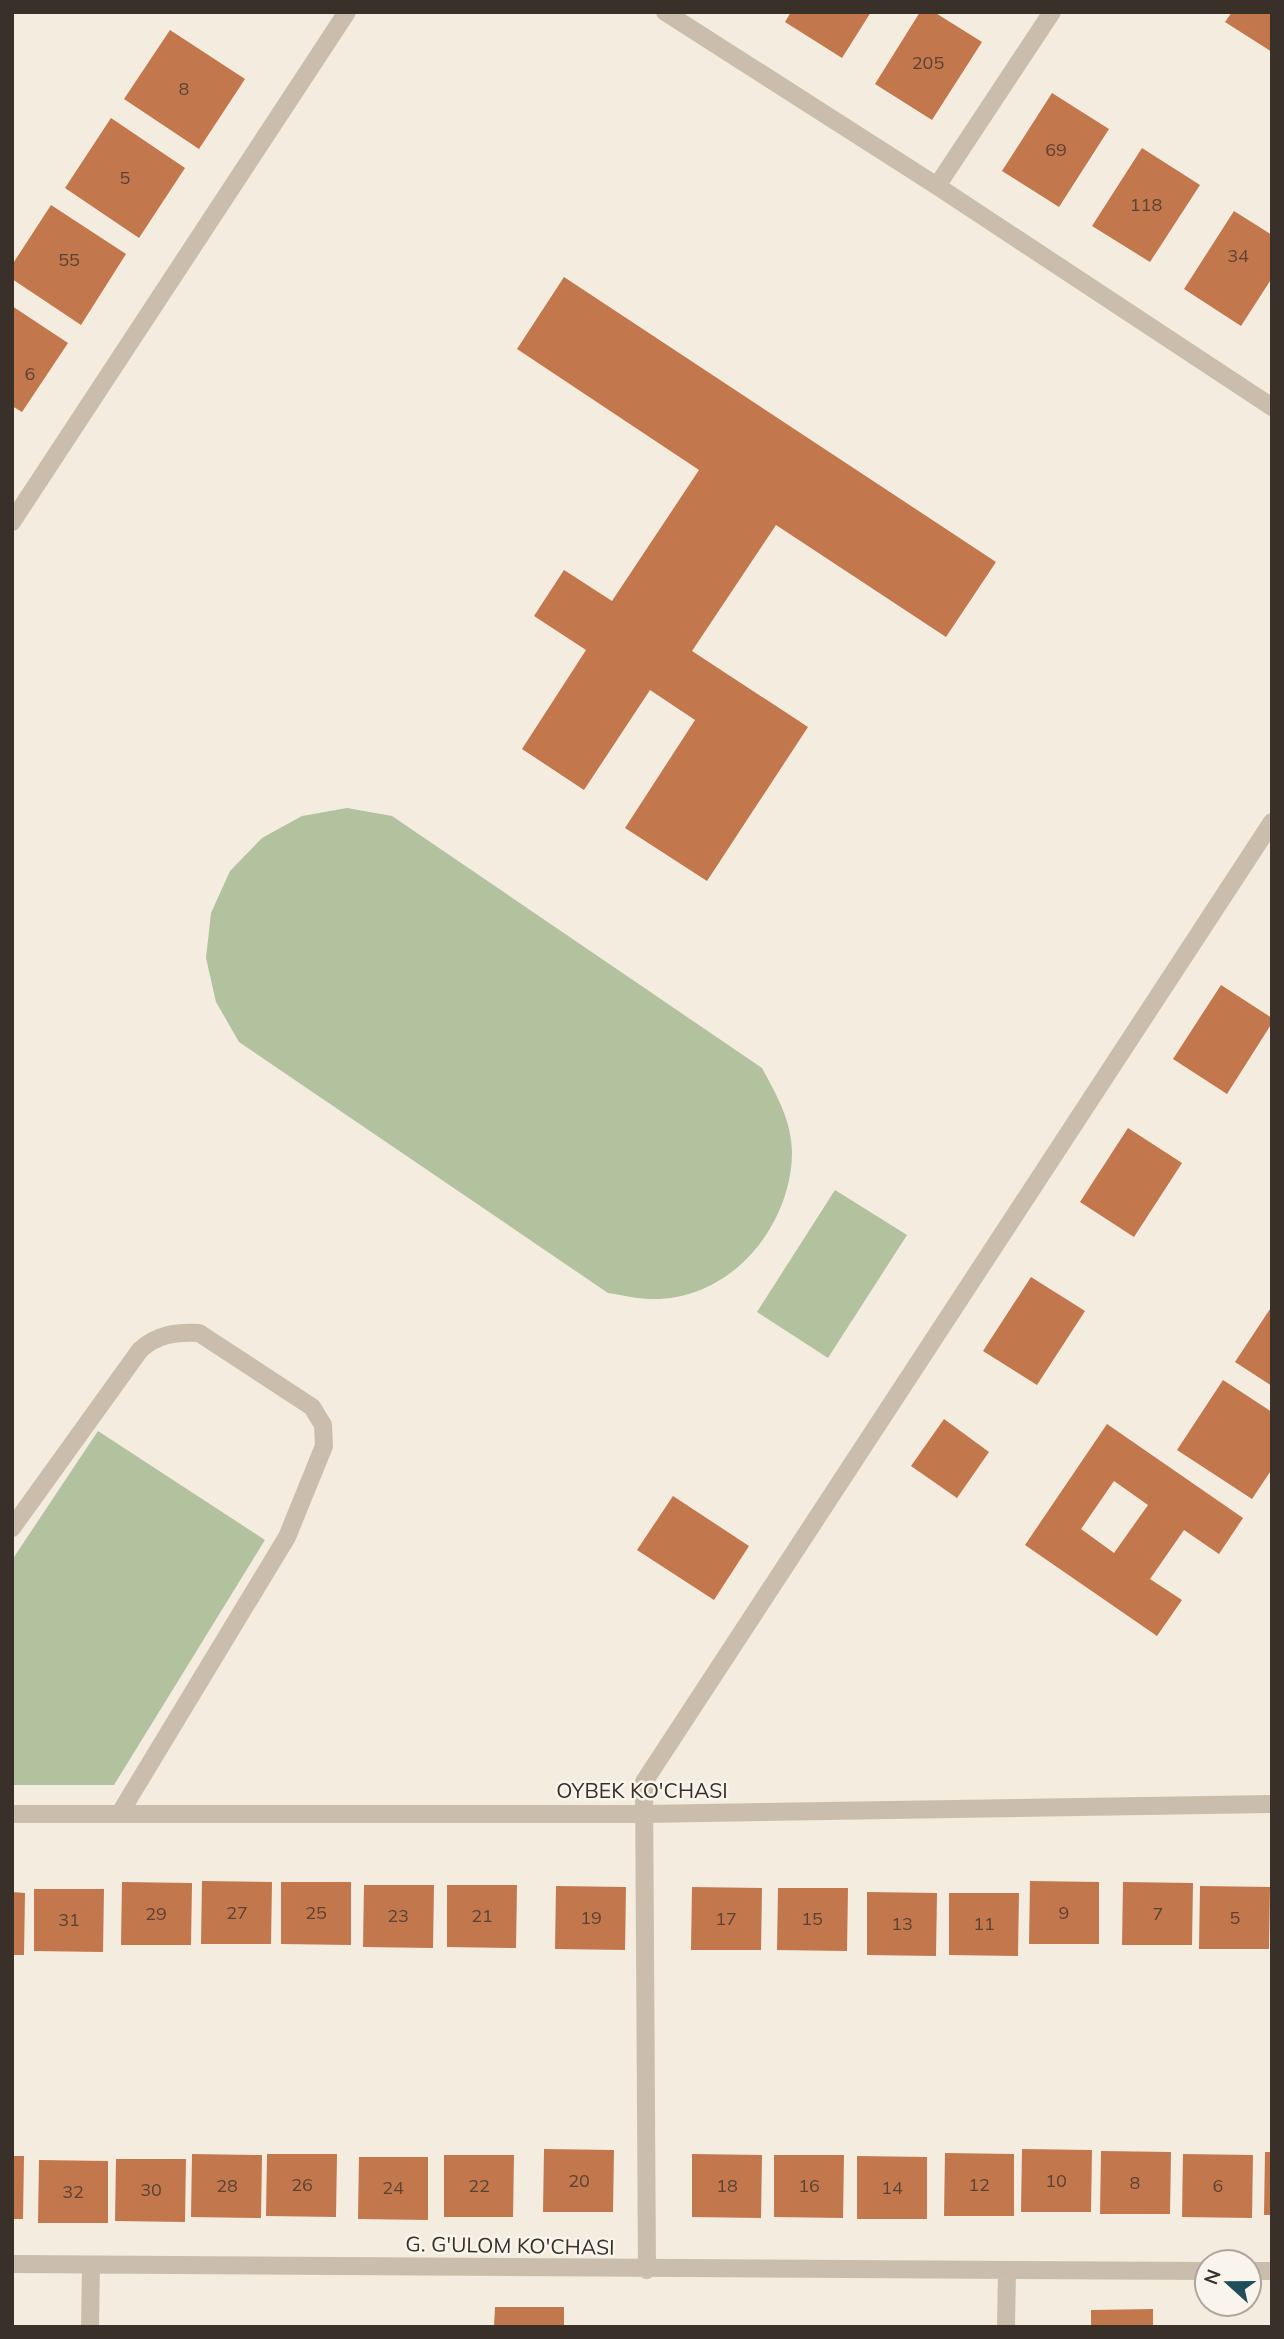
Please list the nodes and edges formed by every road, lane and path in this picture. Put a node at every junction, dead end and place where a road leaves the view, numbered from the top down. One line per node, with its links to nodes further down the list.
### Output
1 (347, 12): 6 (street)
2 (665, 12): 4 (street)
3 (1052, 12): 4 (street)
4 (937, 186): 5 (street)
5 (1272, 407)
6 (12, 522)
7 (1272, 822): 12 (street)
8 (12, 1528): 11 (street)
9 (1272, 1804): 12 (street, OYBEK KO'CHASI)
10 (12, 1814): 11 (street, OYBEK KO'CHASI)
11 (120, 1814): 12 (street, OYBEK KO'CHASI)
12 (644, 1814): 15 (street)
13 (12, 2264): 14 (street, G. G'ULOM KO'CHASI)
14 (91, 2265): 15 (street, G. G'ULOM KO'CHASI); 18 (street)
15 (647, 2270): 16 (street, G. G'ULOM KO'CHASI)
16 (1007, 2271): 17 (street, G. G'ULOM KO'CHASI); 19 (street)
17 (1193, 2271)
18 (90, 2327)
19 (1006, 2327)

